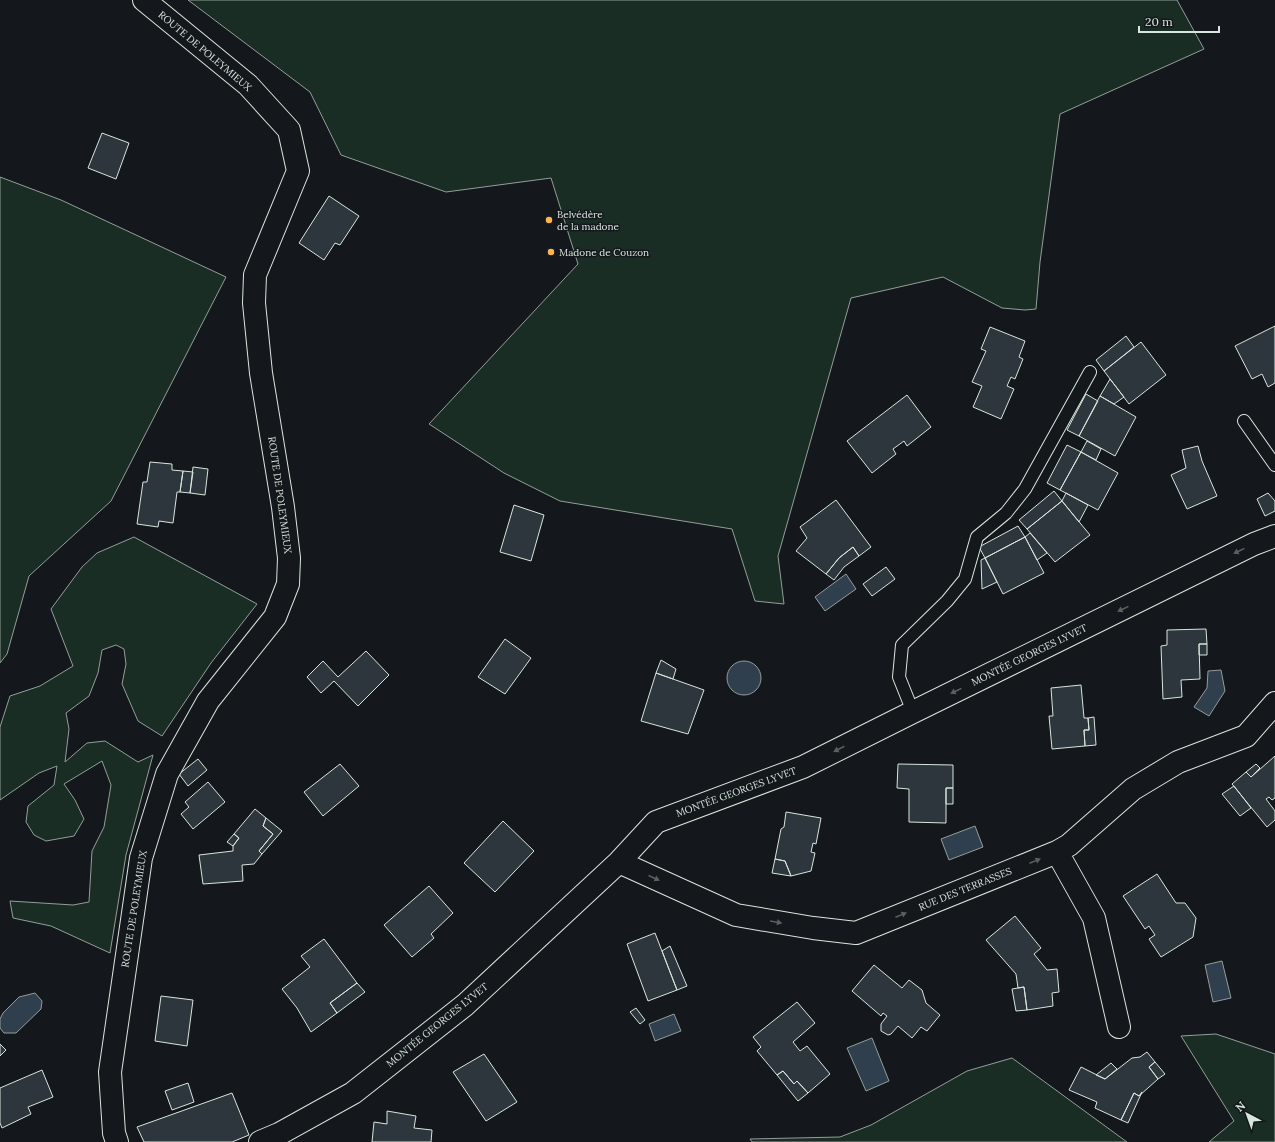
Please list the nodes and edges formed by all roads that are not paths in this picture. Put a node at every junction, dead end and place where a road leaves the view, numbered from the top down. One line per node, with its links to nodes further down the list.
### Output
1 (144, 0): 11 (street, ROUTE DE POLEYMIEUX)
2 (1090, 372): 7 (lane)
3 (1244, 421): 4 (lane)
4 (1275, 465)
5 (1275, 536): 7 (street, MONTÉE GEORGES LYVET, one-way to 7)
6 (1275, 703): 8 (street, RUE DES TERRASSES)
7 (913, 712): 9 (street, MONTÉE GEORGES LYVET, one-way to 9)
8 (1057, 852): 9 (street, RUE DES TERRASSES, one-way to 8); 10 (street)
9 (619, 862): 12 (street, MONTÉE GEORGES LYVET)
10 (1119, 1027)
11 (117, 1142)
12 (260, 1142)

